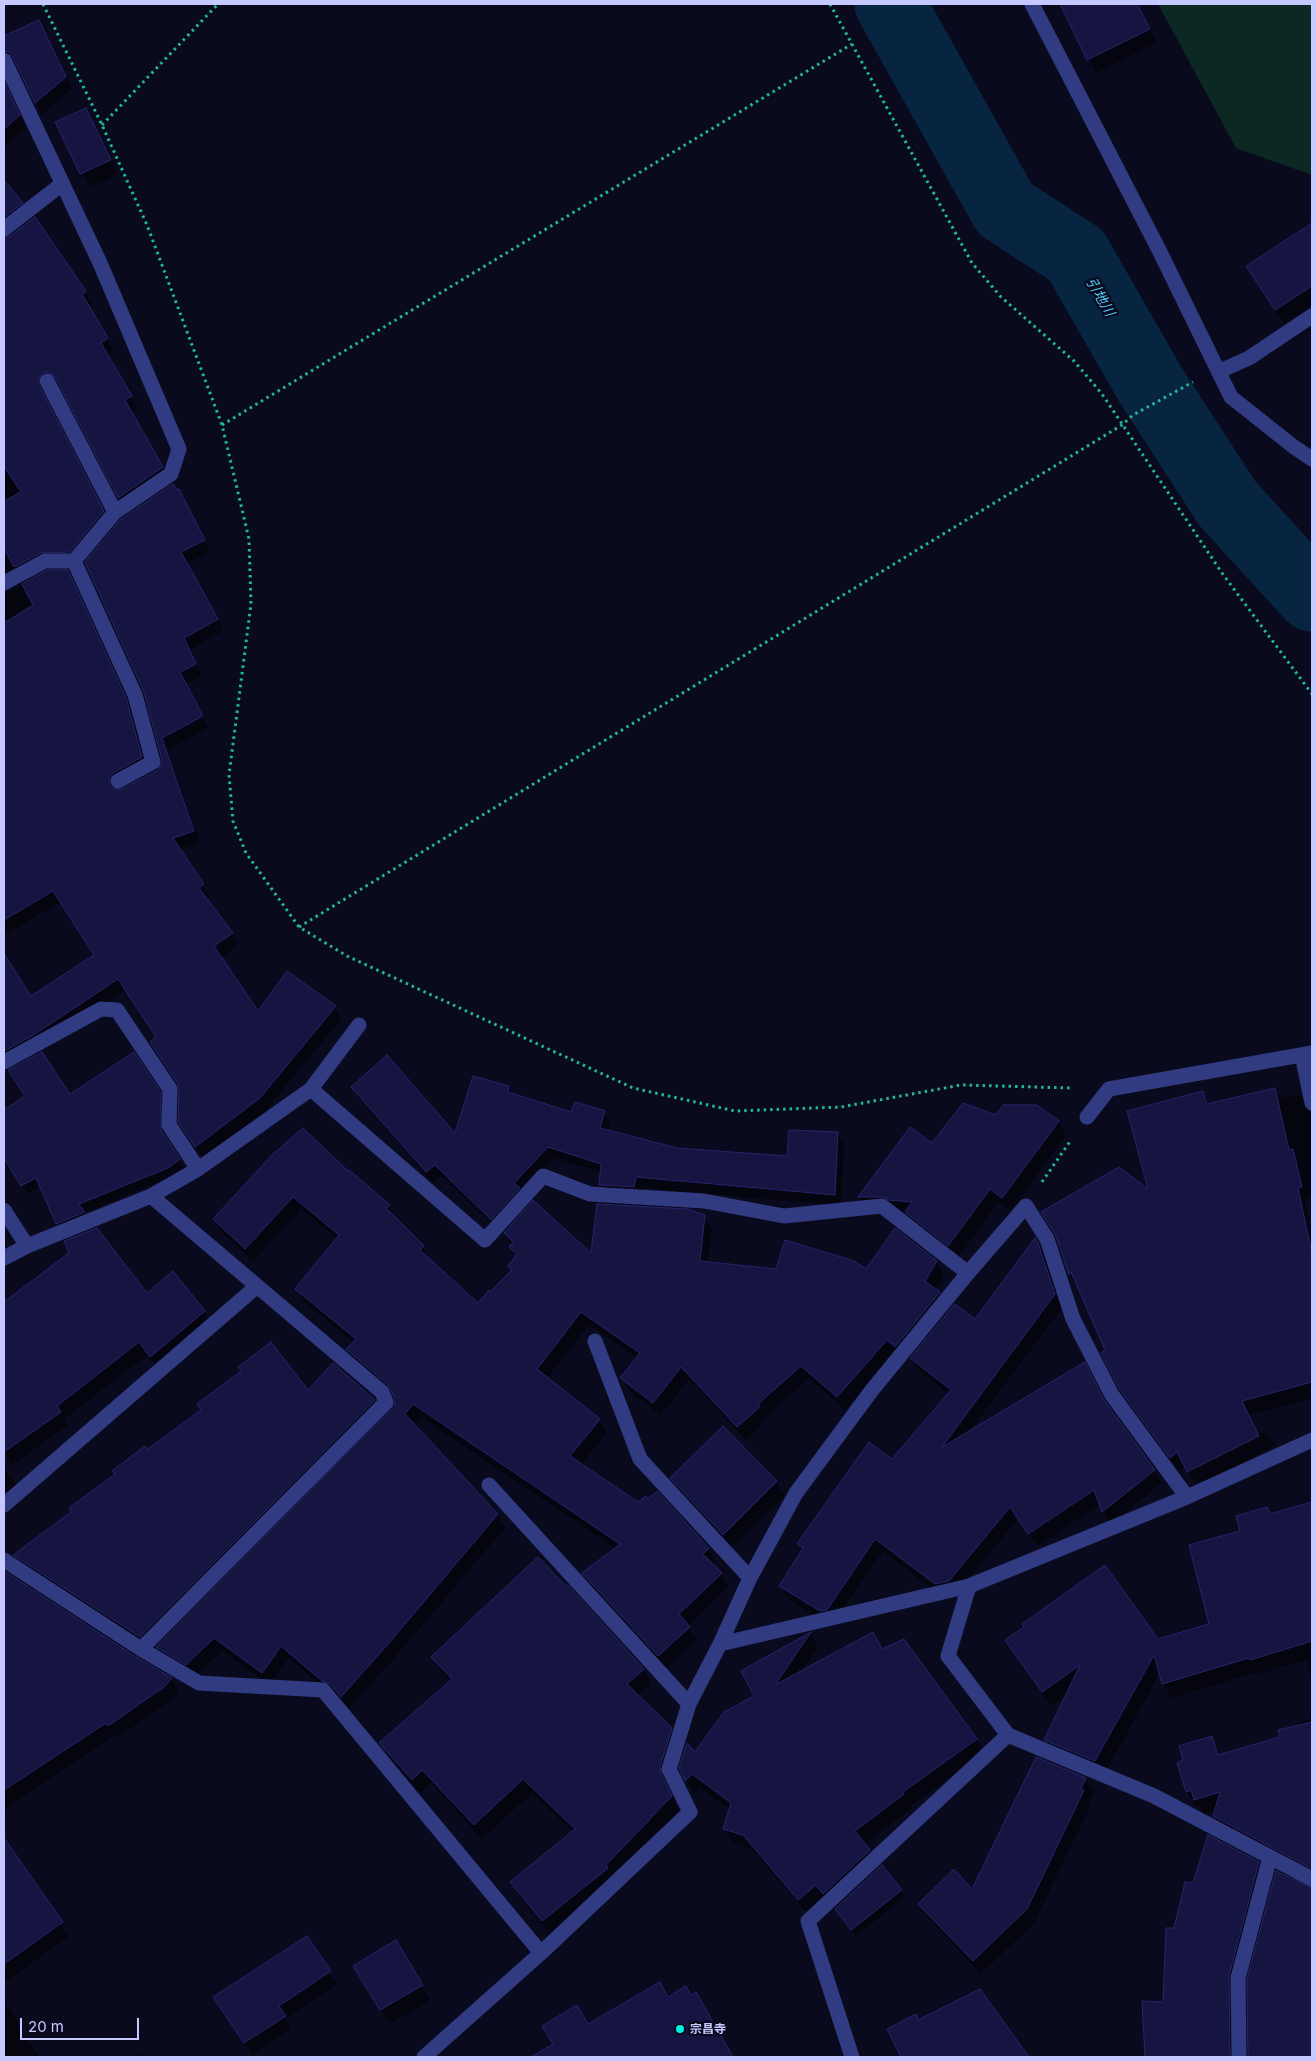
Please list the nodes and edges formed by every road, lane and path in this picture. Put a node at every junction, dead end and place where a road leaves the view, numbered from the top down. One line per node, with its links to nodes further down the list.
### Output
1 (218, 4): 6 (path)
2 (830, 4): 4 (path)
3 (1032, 4): 10 (street)
4 (852, 44): 13 (path); 14 (path)
5 (4, 60): 7 (street)
6 (102, 125)
7 (62, 184): 8 (street); 16 (street)
8 (4, 229)
9 (1312, 316): 10 (street)
10 (1220, 371): 15 (street)
11 (47, 381): 16 (street)
12 (1190, 384): 13 (path)
13 (1122, 425): 19 (path); 22 (path)
14 (222, 426)
15 (1312, 459)
16 (115, 512): 17 (street)
17 (74, 561): 18 (street); 20 (street)
18 (4, 583)
19 (1312, 694)
20 (118, 781)
21 (233, 821): 22 (path)
22 (299, 927): 27 (path)
23 (359, 1025): 26 (street)
24 (1307, 1054): 27 (street); 28 (street)
25 (4, 1062): 30 (street)
26 (311, 1089): 30 (street); 36 (street)
27 (1109, 1089): 29 (street)
28 (1312, 1103)
29 (1087, 1117): 32 (path)
30 (198, 1169): 31 (street)
31 (150, 1196): 34 (street); 37 (street)
32 (1026, 1206): 36 (street); 41 (street)
33 (4, 1210): 34 (street)
34 (27, 1246): 35 (street)
35 (4, 1258)
36 (968, 1273): 44 (street)
37 (256, 1287): 42 (street); 47 (street)
38 (595, 1340): 44 (street)
39 (1312, 1440): 41 (street)
40 (489, 1484): 48 (street)
41 (1187, 1497): 45 (street)
42 (4, 1505)
43 (4, 1560): 47 (street)
44 (750, 1578): 46 (street)
45 (969, 1586): 46 (street); 49 (street)
46 (720, 1644): 48 (street)
47 (141, 1649): 52 (street)
48 (689, 1704): 52 (street)
49 (1008, 1735): 50 (street); 54 (street)
50 (1270, 1857): 51 (street); 55 (street)
51 (1312, 1879)
52 (540, 1953): 53 (street)
53 (424, 2057)
54 (852, 2057)
55 (1239, 2057)

